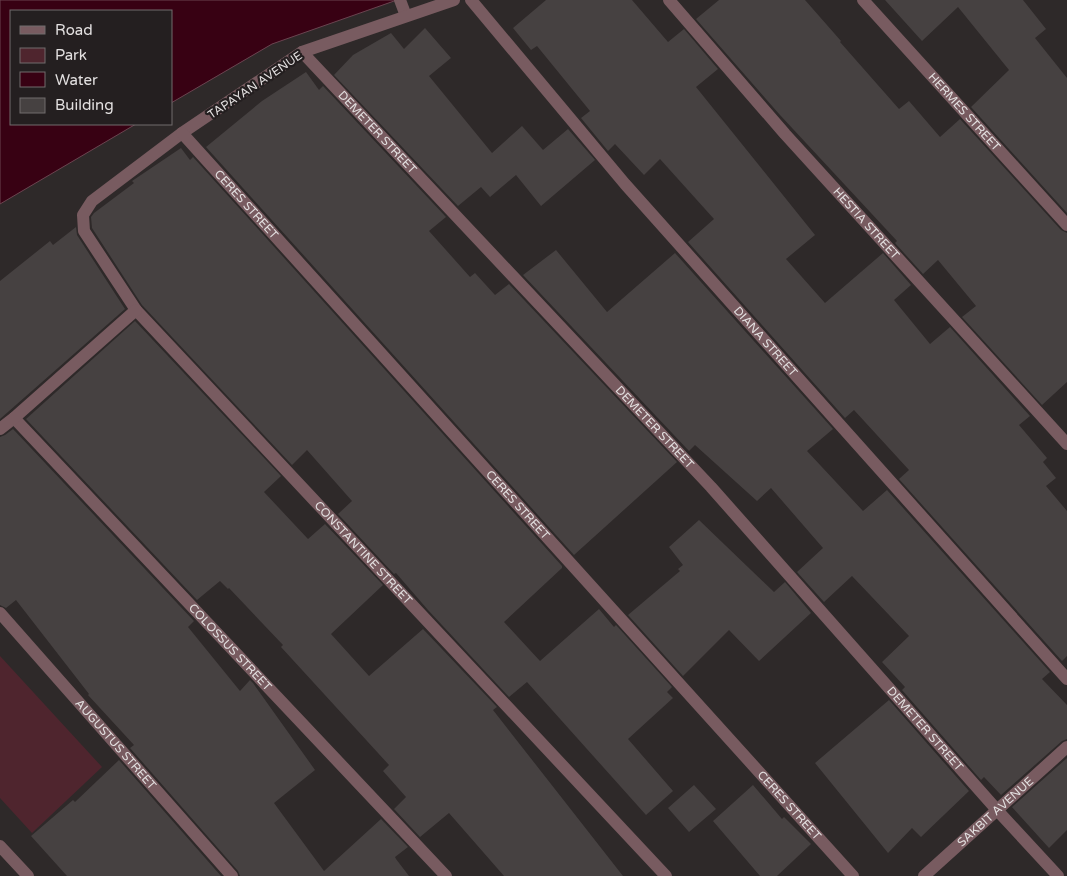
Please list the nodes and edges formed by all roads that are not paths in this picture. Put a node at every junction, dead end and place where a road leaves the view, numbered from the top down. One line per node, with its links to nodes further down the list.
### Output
1 (454, 0): 5 (street, TAPAYAN AVENUE)
2 (471, 0): 15 (street, DIANA STREET)
3 (669, 0): 13 (street, HESTIA STREET)
4 (862, 0): 9 (street, HERMES STREET)
5 (403, 8): 6 (street, TAPAYAN AVENUE)
6 (302, 52): 7 (street, TAPAYAN AVENUE); 17 (street, DEMETER STREET)
7 (182, 133): 8 (street, TAPAYAN AVENUE); 23 (street, CERES STREET)
8 (82, 215): 10 (street, CONSTANTINE STREET)
9 (1067, 225)
10 (136, 310): 11 (street); 22 (street, CONSTANTINE STREET)
11 (14, 418): 12 (street); 21 (street, COLOSSUS STREET)
12 (0, 429)
13 (1067, 444)
14 (0, 613): 20 (street, AUGUSTUS STREET)
15 (1067, 679)
16 (1067, 747): 17 (street, SAKBIT AVENUE)
17 (998, 810): 24 (street, SAKBIT AVENUE); 25 (street, DEMETER STREET)
18 (0, 846): 19 (street)
19 (28, 876)
20 (232, 876)
21 (446, 876)
22 (666, 876)
23 (853, 876)
24 (924, 876)
25 (1058, 876)

